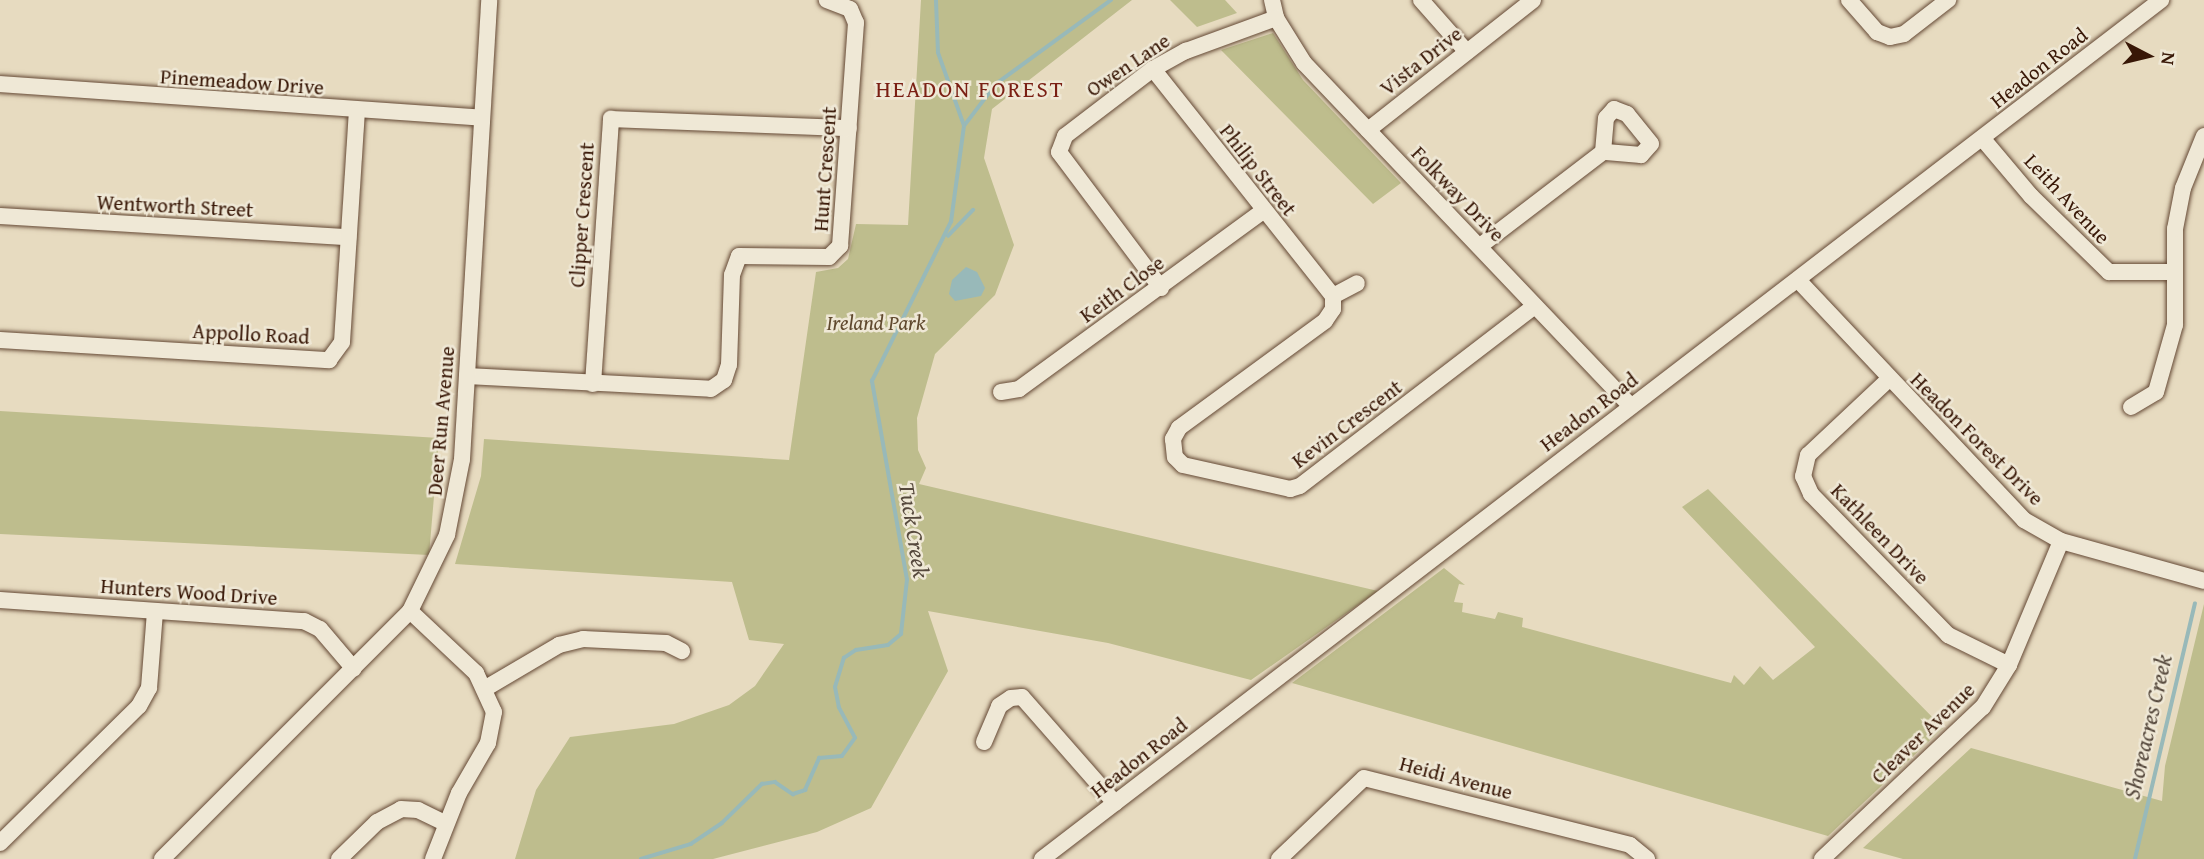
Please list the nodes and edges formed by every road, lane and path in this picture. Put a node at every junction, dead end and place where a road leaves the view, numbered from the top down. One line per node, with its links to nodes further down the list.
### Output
1 (489, 0): 14 (street, Deer Run Avenue)
2 (827, 0): 15 (street, Hunt Crescent)
3 (1272, 0): 9 (street, Folkway Drive)
4 (1421, 0): 10 (street)
5 (1532, 0): 10 (street, Vista Drive)
6 (1849, 0): 7 (street)
7 (1948, 0)
8 (2161, 0): 18 (street, Headon Road)
9 (1276, 18): 11 (street, Owen Lane); 16 (street, Folkway Drive)
10 (1467, 52): 16 (street, Vista Drive)
11 (1153, 69): 20 (street, Philip Street); 27 (street, Owen Lane)
12 (0, 84): 13 (street, Pinemeadow Drive)
13 (357, 111): 14 (street, Pinemeadow Drive); 22 (street, Appollo Road)
14 (482, 118): 31 (street, Deer Run Avenue)
15 (849, 128): 33 (street, Hunt Crescent); 33 (street, Clipper Crescent)
16 (1368, 130): 23 (street, Folkway Drive)
17 (2204, 136): 24 (street)
18 (1982, 138): 24 (street, Leith Avenue); 25 (street, Headon Road)
19 (1603, 152): 23 (street)
20 (1262, 211): 27 (street, Keith Close); 28 (street, Philip Street)
21 (0, 216): 22 (street, Wentworth Street)
22 (348, 237): 30 (street, Appollo Road)
23 (1480, 246): 29 (street, Folkway Drive)
24 (2172, 272): 36 (street)
25 (1798, 280): 32 (street, Headon Forest Drive); 35 (street, Headon Road)
26 (1357, 283): 28 (street)
27 (1161, 288): 34 (street, Keith Close)
28 (1333, 296): 29 (street, Kevin Crescent)
29 (1535, 306): 35 (street, Folkway Drive)
30 (0, 340)
31 (467, 376): 33 (street, Hunt Crescent); 41 (street, Deer Run Avenue)
32 (1889, 379): 37 (street, Headon Forest Drive); 43 (street, Kathleen Drive)
33 (593, 384)
34 (1001, 392)
35 (1631, 406): 47 (street, Headon Road)
36 (2131, 407)
37 (2062, 541): 38 (street, Headon Forest Drive); 43 (street, Cleaver Avenue)
38 (2204, 581)
39 (0, 600): 40 (street, Hunters Wood Drive)
40 (155, 611): 44 (street, Hunters Wood Drive); 49 (street)
41 (410, 611): 44 (street, Deer Run Avenue); 45 (street)
42 (682, 651): 45 (street)
43 (2009, 665): 50 (street, Cleaver Avenue)
44 (354, 669): 51 (street, Deer Run Avenue)
45 (486, 688): 48 (street)
46 (984, 742): 47 (street)
47 (1115, 803): 54 (street, Headon Road)
48 (445, 823): 52 (street); 53 (street)
49 (0, 843)
50 (1826, 858)
51 (162, 859)
52 (338, 859)
53 (433, 859)
54 (1042, 859)
55 (1279, 859): 56 (street, Heidi Avenue)
56 (1647, 859)

